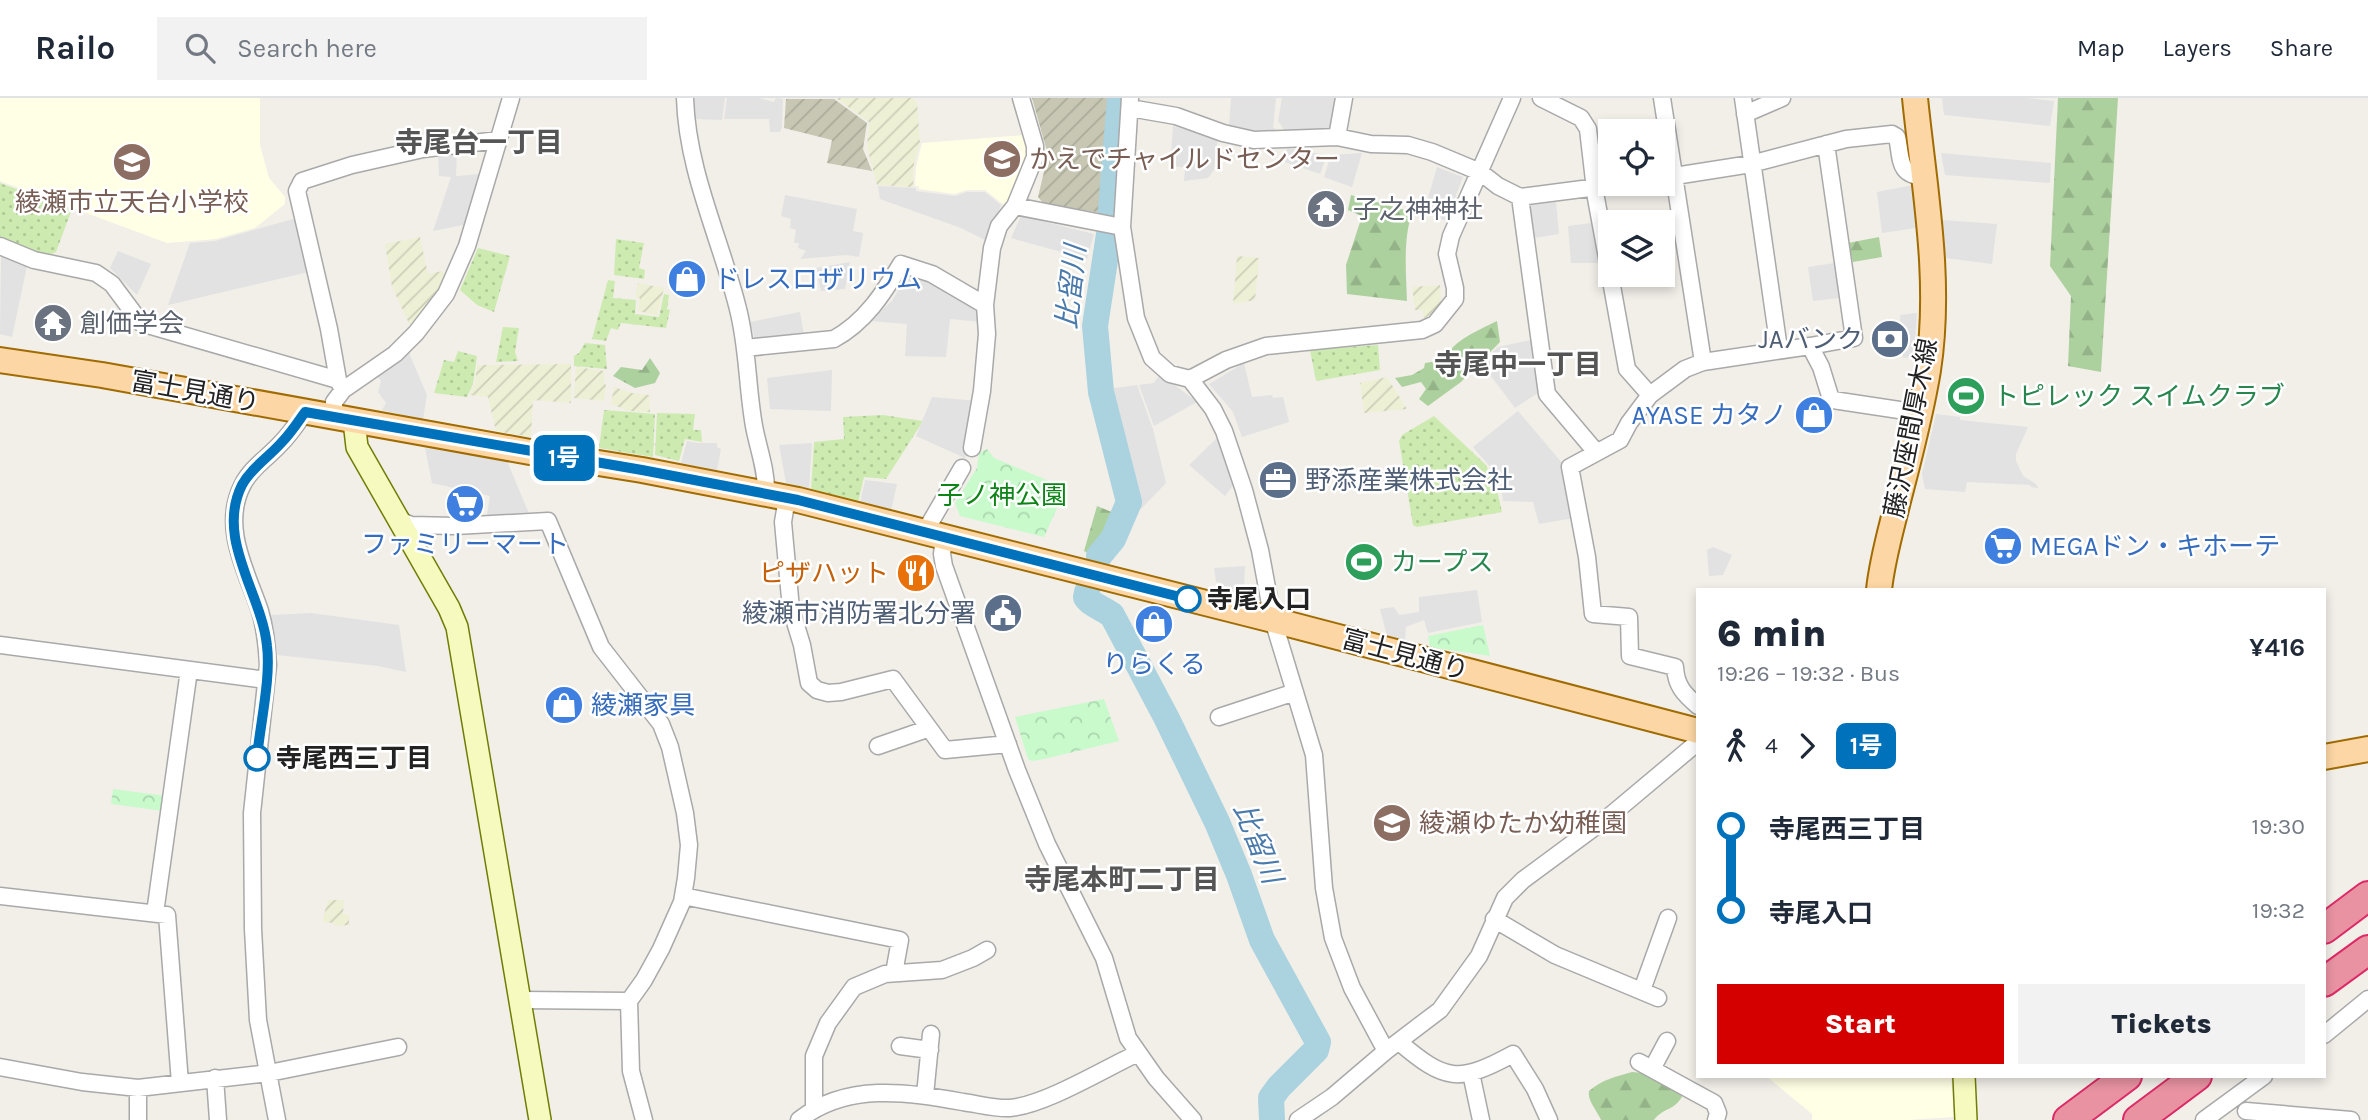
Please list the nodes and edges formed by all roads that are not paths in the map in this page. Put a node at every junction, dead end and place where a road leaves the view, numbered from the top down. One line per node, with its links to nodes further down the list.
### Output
1 (511, 98): 14 (street)
2 (685, 98): 31 (street)
3 (1021, 98): 24 (street)
4 (1344, 98): 13 (street)
5 (1512, 98): 17 (street)
6 (1541, 98): 20 (street)
7 (1662, 98): 12 (street)
8 (1782, 98): 11 (street)
9 (1915, 98): 19 (main road, 藤沢座間厚木線)
10 (1130, 103): 13 (street); 26 (street)
11 (1744, 106): 16 (street)
12 (1664, 119)
13 (1337, 137): 17 (street)
14 (498, 139): 36 (street); 36 (street)
15 (1826, 144): 16 (street); 19 (street); 30 (street)
16 (1751, 164): 18 (street); 32 (street)
17 (1480, 172): 23 (street); 35 (street)
18 (1675, 176)
19 (1924, 177): 39 (main road, 藤沢座間厚木線)
20 (1595, 188): 21 (street); 23 (street); 25 (street)
21 (1598, 188)
22 (1672, 196): 34 (street)
23 (1520, 197): 42 (street)
24 (1015, 206): 26 (street); 29 (street)
25 (1599, 210)
26 (1112, 225): 35 (street)
27 (0, 246): 36 (street)
28 (1612, 287): 37 (street)
29 (985, 305): 31 (street); 41 (street)
30 (1810, 346): 32 (street); 39 (street)
31 (745, 348): 44 (street)
32 (1779, 349): 34 (street)
33 (0, 360): 38 (main road, 富士見通り)
34 (1703, 362): 37 (street)
35 (1190, 379): 48 (street)
36 (340, 385): 40 (street)
37 (1650, 395): 42 (street)
38 (305, 412): 40 (main road, 富士見通り); 51 (street)
39 (1919, 413): 47 (main road, 藤沢座間厚木線)
40 (344, 419): 44 (main road, 富士見通り); 45 (street)
41 (972, 447)
42 (1596, 452): 53 (street)
43 (962, 468): 46 (street)
44 (776, 496): 46 (main road, 富士見通り); 55 (street)
45 (397, 519): 63 (street); 76 (street)
46 (936, 536): 48 (main road, 富士見通り); 57 (street)
47 (1880, 588)
48 (1273, 620): 52 (street); 56 (main road, 富士見通り)
49 (0, 645): 50 (street)
50 (188, 670): 51 (street); 65 (street)
51 (266, 680): 85 (street)
52 (1295, 692): 54 (street); 81 (street)
53 (1696, 704)
54 (1219, 716)
55 (927, 729): 57 (street); 59 (street)
56 (1696, 730)
57 (1008, 744): 83 (street)
58 (1696, 744): 67 (street)
59 (878, 746)
60 (2368, 749): 61 (main road)
61 (2326, 757)
62 (0, 895): 65 (street)
63 (683, 896): 71 (street); 77 (street)
64 (2368, 896): 68 (highway)
65 (155, 913): 92 (street)
66 (1668, 918): 73 (street)
67 (1494, 919): 73 (street); 81 (street)
68 (2326, 928)
69 (987, 950): 71 (street)
70 (2368, 950): 72 (highway)
71 (894, 973): 96 (street)
72 (2326, 981)
73 (1642, 990): 74 (street)
74 (1658, 998)
75 (2368, 999): 78 (street)
76 (520, 1000): 77 (street); 101 (street)
77 (629, 1001): 102 (street)
78 (2326, 1032)
79 (1667, 1041): 108 (street)
80 (900, 1046): 95 (street)
81 (1393, 1046): 86 (street); 105 (street)
82 (398, 1047): 85 (street)
83 (1138, 1054): 95 (street); 104 (street)
84 (0, 1070): 94 (street)
85 (269, 1073): 87 (street); 100 (street)
86 (1471, 1073): 106 (street); 107 (street)
87 (215, 1078): 92 (street); 99 (street)
88 (1964, 1078): 109 (street)
89 (2124, 1078): 110 (highway)
90 (2194, 1078): 111 (highway)
91 (2261, 1078): 93 (street)
92 (180, 1083): 94 (street)
93 (2249, 1086): 97 (street); 112 (street)
94 (138, 1087): 98 (street)
95 (925, 1096): 96 (street)
96 (814, 1108): 103 (street)
97 (2246, 1116): 113 (street)
98 (138, 1120)
99 (219, 1120)
100 (277, 1120)
101 (540, 1120)
102 (644, 1120)
103 (799, 1120)
104 (1193, 1120)
105 (1298, 1120)
106 (1481, 1120)
107 (1549, 1120)
108 (1716, 1120)
109 (1966, 1120)
110 (2068, 1120)
111 (2138, 1120)
112 (2204, 1120)
113 (2351, 1120)

